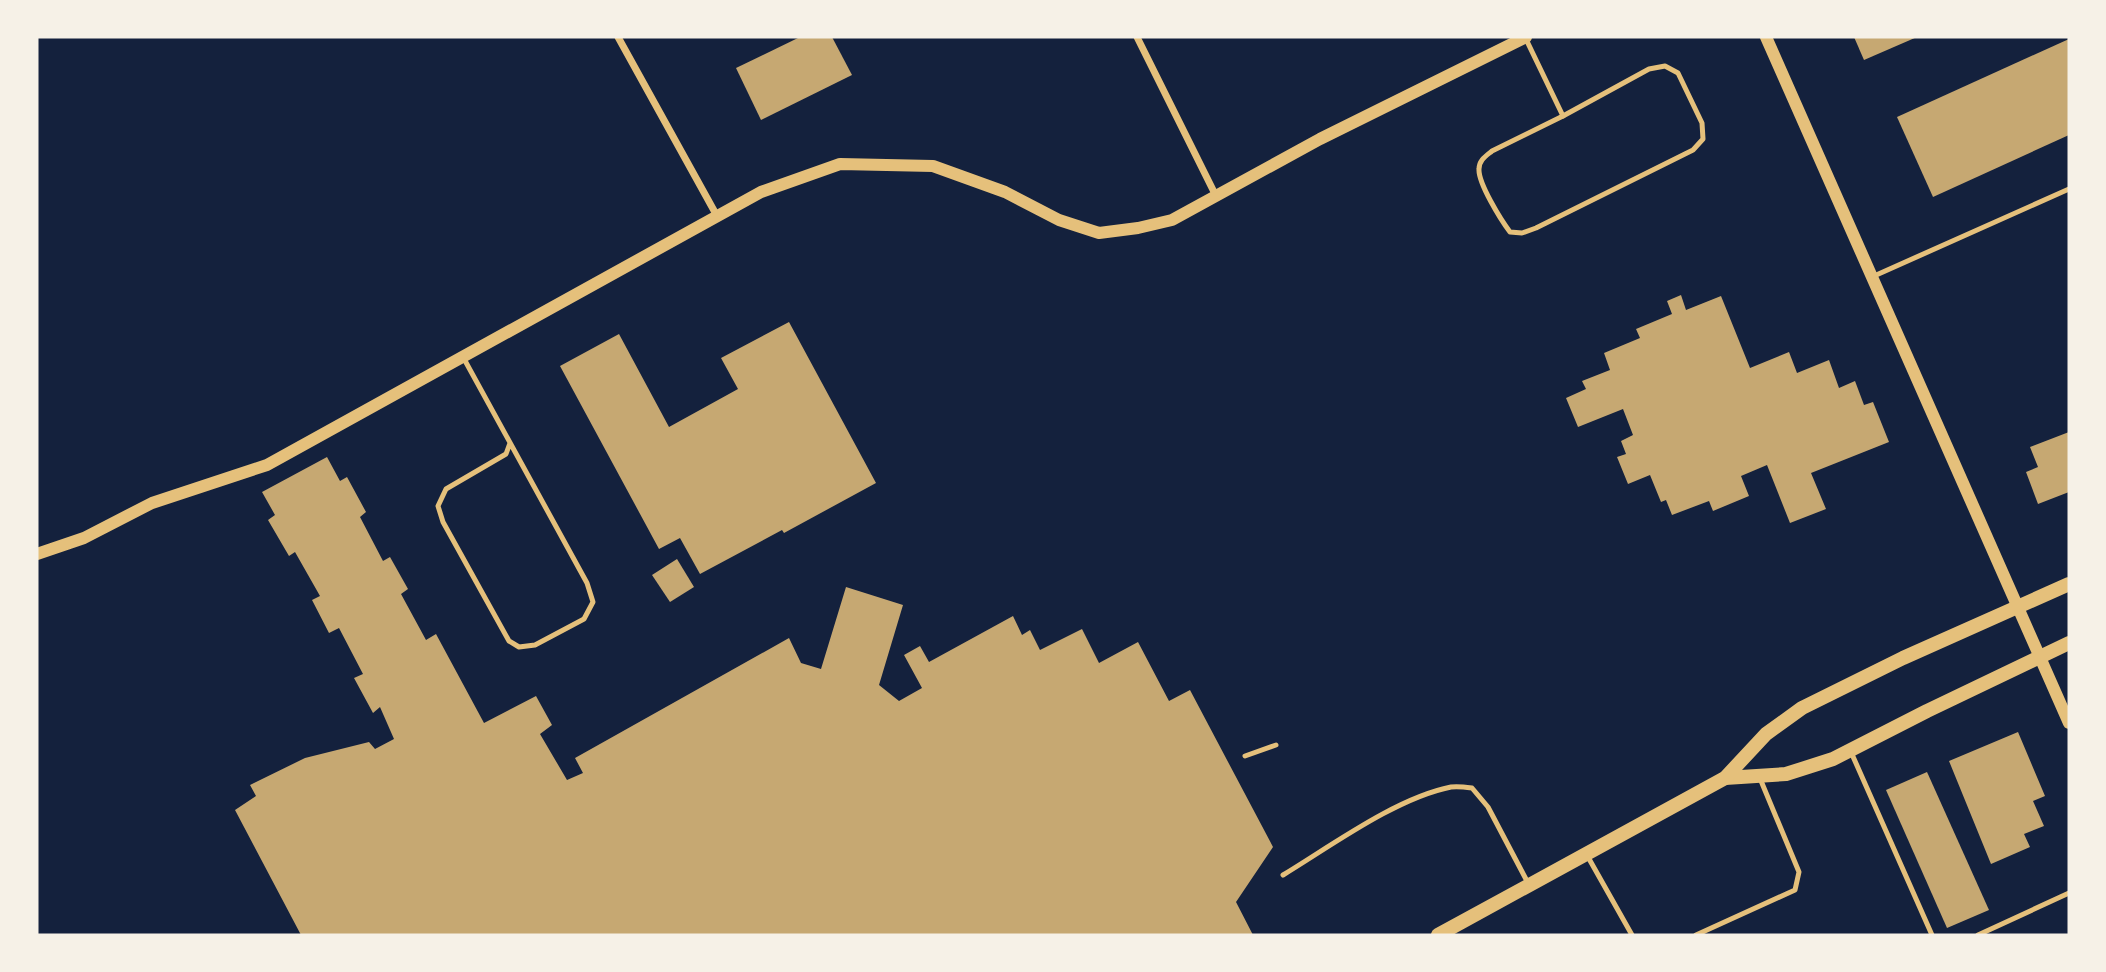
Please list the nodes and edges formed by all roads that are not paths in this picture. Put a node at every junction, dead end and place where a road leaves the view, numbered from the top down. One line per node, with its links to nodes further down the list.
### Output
1 (618, 37): 8 (street)
2 (1137, 37): 7 (street)
3 (1526, 37): 5 (lane); 7 (street)
4 (1766, 37): 9 (street)
5 (1563, 116): 5 (lane)
6 (2069, 189): 9 (lane)
7 (1216, 196): 8 (street)
8 (717, 216): 10 (street)
9 (1872, 276): 14 (street)
10 (463, 356): 11 (lane); 12 (street)
11 (510, 443): 11 (lane)
12 (37, 554)
13 (2069, 584): 14 (main road)
14 (2018, 607): 16 (street); 22 (main road)
15 (2069, 643): 16 (main road)
16 (2039, 656): 17 (street); 19 (main road)
17 (2069, 723)
18 (1276, 745): 20 (lane)
19 (1850, 749): 21 (main road); 30 (lane)
20 (1245, 756)
21 (1759, 775): 22 (main road); 29 (lane)
22 (1726, 778): 23 (main road)
23 (1586, 854): 25 (main road); 28 (lane)
24 (1283, 875): 25 (lane)
25 (1530, 885): 27 (main road)
26 (2069, 893): 31 (lane)
27 (1438, 935)
28 (1632, 935)
29 (1696, 935)
30 (1932, 935)
31 (1979, 935)

